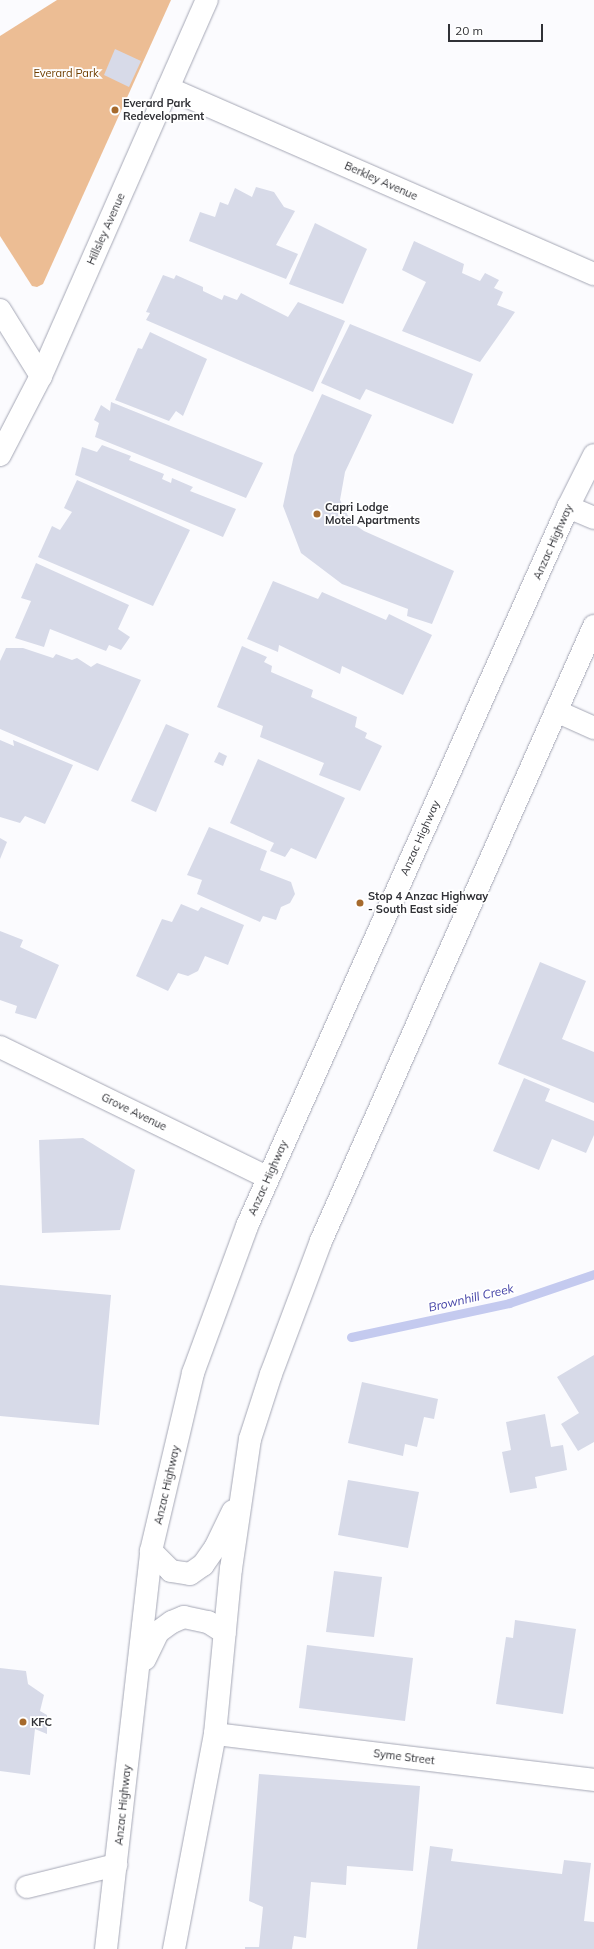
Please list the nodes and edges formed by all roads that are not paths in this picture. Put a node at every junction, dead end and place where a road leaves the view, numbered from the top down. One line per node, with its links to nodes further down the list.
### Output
1 (207, 0): 2 (main road, Hillsley Avenue)
2 (168, 88): 3 (main road, Berkley Avenue); 5 (main road, Hillsley Avenue)
3 (594, 274)
4 (0, 310): 5 (main road)
5 (41, 376): 6 (main road, Hillsley Avenue)
6 (0, 454)
7 (594, 455): 8 (main road, Anzac Highway)
8 (568, 507): 9 (main road); 14 (main road, Anzac Highway)
9 (594, 518)
10 (594, 626): 11 (main road)
11 (556, 711): 12 (main road); 15 (main road)
12 (594, 728)
13 (0, 1047): 14 (main road, Grove Avenue)
14 (268, 1178): 16 (main road, Anzac Highway)
15 (243, 1486): 16 (main road); 17 (main road)
16 (152, 1551): 18 (main road, Anzac Highway)
17 (225, 1633): 18 (main road); 19 (main road)
18 (138, 1673): 21 (main road, Anzac Highway)
19 (214, 1734): 20 (main road, Syme Street); 24 (main road)
20 (594, 1780)
21 (116, 1865): 22 (main road); 23 (main road, Anzac Highway)
22 (27, 1886)
23 (106, 1949)
24 (174, 1949)

